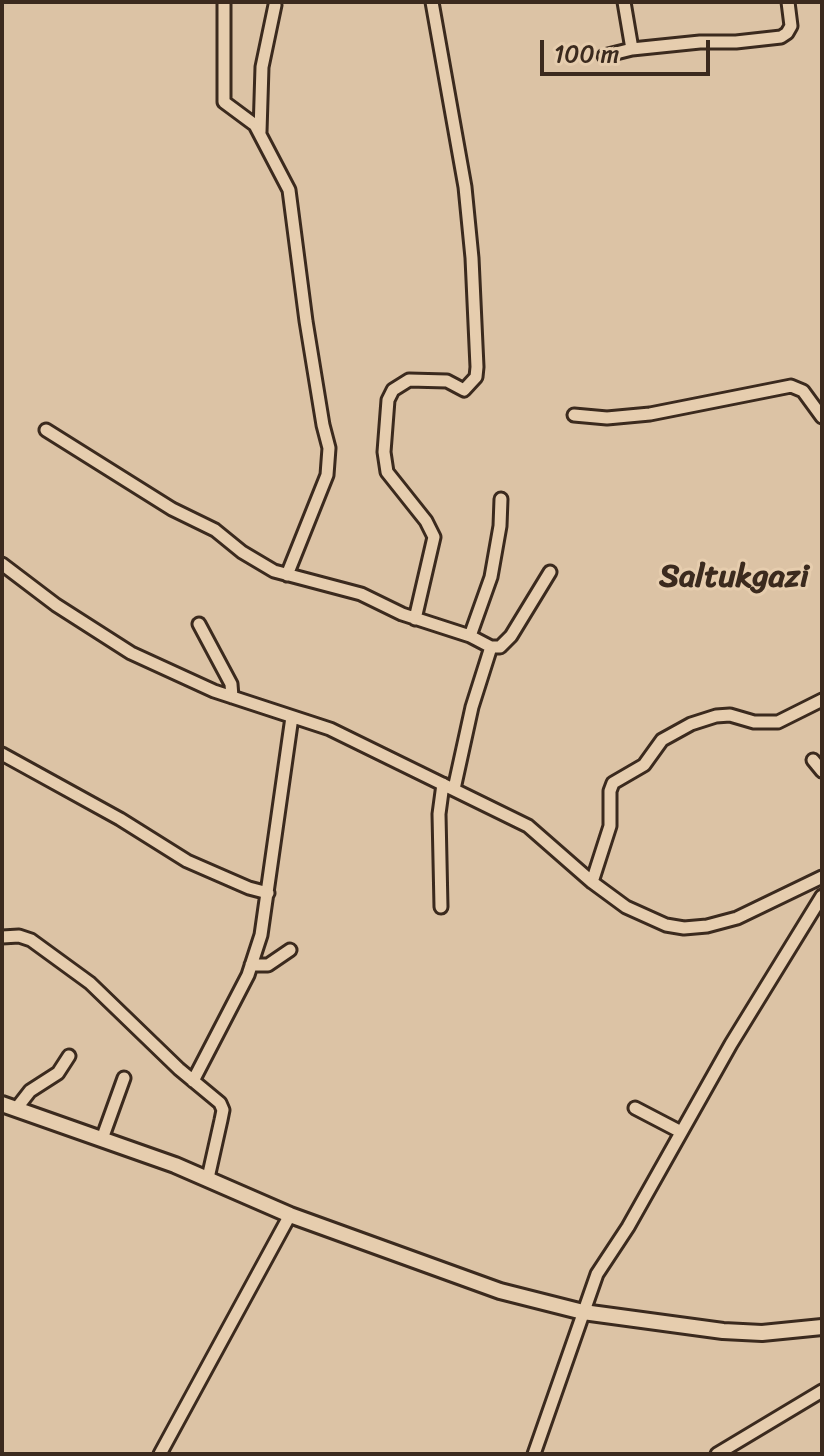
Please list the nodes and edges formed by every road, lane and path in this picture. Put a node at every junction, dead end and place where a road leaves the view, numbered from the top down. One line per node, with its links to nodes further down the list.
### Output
1 (224, 2): 8 (street)
2 (432, 2): 16 (street)
3 (624, 2): 6 (street)
4 (788, 2): 6 (street)
5 (275, 5): 8 (street)
6 (632, 49): 7 (street)
7 (604, 56)
8 (260, 133): 15 (street)
9 (574, 415): 10 (street)
10 (822, 417)
11 (46, 430): 15 (street)
12 (501, 499): 18 (street)
13 (2, 564): 20 (street)
14 (550, 572): 19 (street)
15 (287, 575): 16 (street)
16 (415, 619): 18 (street)
17 (199, 624): 20 (street)
18 (470, 636): 19 (street)
19 (491, 647): 26 (street)
20 (232, 697): 22 (street)
21 (822, 700): 28 (street)
22 (292, 717): 26 (street); 29 (street)
23 (2, 754): 29 (street)
24 (813, 760): 25 (street)
25 (822, 771)
26 (449, 786): 28 (street); 31 (street)
27 (822, 877): 28 (street)
28 (592, 882)
29 (268, 893): 34 (street)
30 (822, 896): 40 (street)
31 (441, 907)
32 (2, 937): 37 (street)
33 (290, 950): 34 (street)
34 (251, 965): 37 (street)
35 (69, 1056): 38 (street)
36 (124, 1078): 41 (street)
37 (193, 1081): 42 (street)
38 (9, 1107): 41 (street)
39 (635, 1108): 40 (street)
40 (681, 1132): 44 (street)
41 (102, 1139): 42 (street)
42 (208, 1178): 43 (street)
43 (290, 1215): 44 (street); 47 (street)
44 (583, 1312): 45 (street); 48 (street)
45 (822, 1327)
46 (822, 1391): 49 (street)
47 (160, 1454)
48 (534, 1454)
49 (717, 1454)

